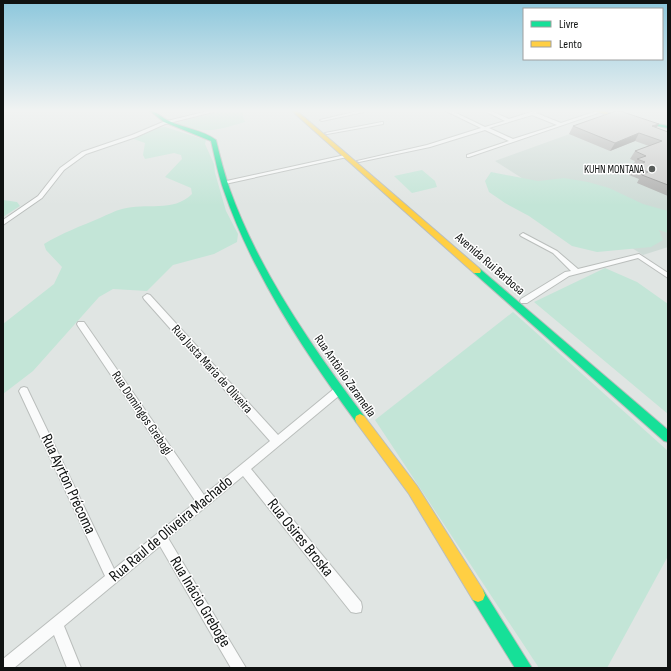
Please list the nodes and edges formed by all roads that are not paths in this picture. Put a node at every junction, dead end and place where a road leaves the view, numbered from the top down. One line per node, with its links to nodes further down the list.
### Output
1 (114, 142): 11 (street)
2 (214, 142): 10 (main road, Rua Antônio Zaramella)
3 (329, 142): 7 (main road, Avenida Rui Barbosa)
4 (342, 142): 9 (main road, Avenida Rui Barbosa)
5 (439, 142): 9 (street)
6 (509, 142): 8 (street)
7 (344, 156): 10 (street); 21 (main road, Avenida Rui Barbosa)
8 (469, 156)
9 (359, 161): 16 (main road, Avenida Rui Barbosa)
10 (225, 182): 19 (main road, Rua Antônio Zaramella)
11 (3, 223)
12 (523, 235): 13 (street)
13 (576, 271): 14 (street); 16 (street)
14 (668, 276)
15 (147, 296): 22 (street, Rua Justa Maria de Oliveira)
16 (524, 301): 20 (main road, Avenida Rui Barbosa)
17 (81, 324): 24 (street, Rua Domingos Grebogi)
18 (24, 391): 26 (street, Rua Ayrton Précoma)
19 (338, 391): 22 (street, Rua Raul de Oliveira Machado); 32 (main road, Rua Antônio Zaramella)
20 (668, 426)
21 (668, 437)
22 (277, 441): 23 (street, Rua Raul de Oliveira Machado)
23 (244, 469): 24 (street, Rua Raul de Oliveira Machado); 27 (street, Rua Osires Broska)
24 (203, 502): 25 (street, Rua Raul de Oliveira Machado)
25 (161, 537): 26 (street, Rua Raul de Oliveira Machado); 31 (street, Rua Inácio Greboge)
26 (112, 578): 28 (street, Rua Raul de Oliveira Machado)
27 (356, 607)
28 (56, 624): 29 (street, Rua Raul de Oliveira Machado); 30 (street)
29 (3, 668)
30 (74, 668)
31 (239, 668)
32 (524, 668)

